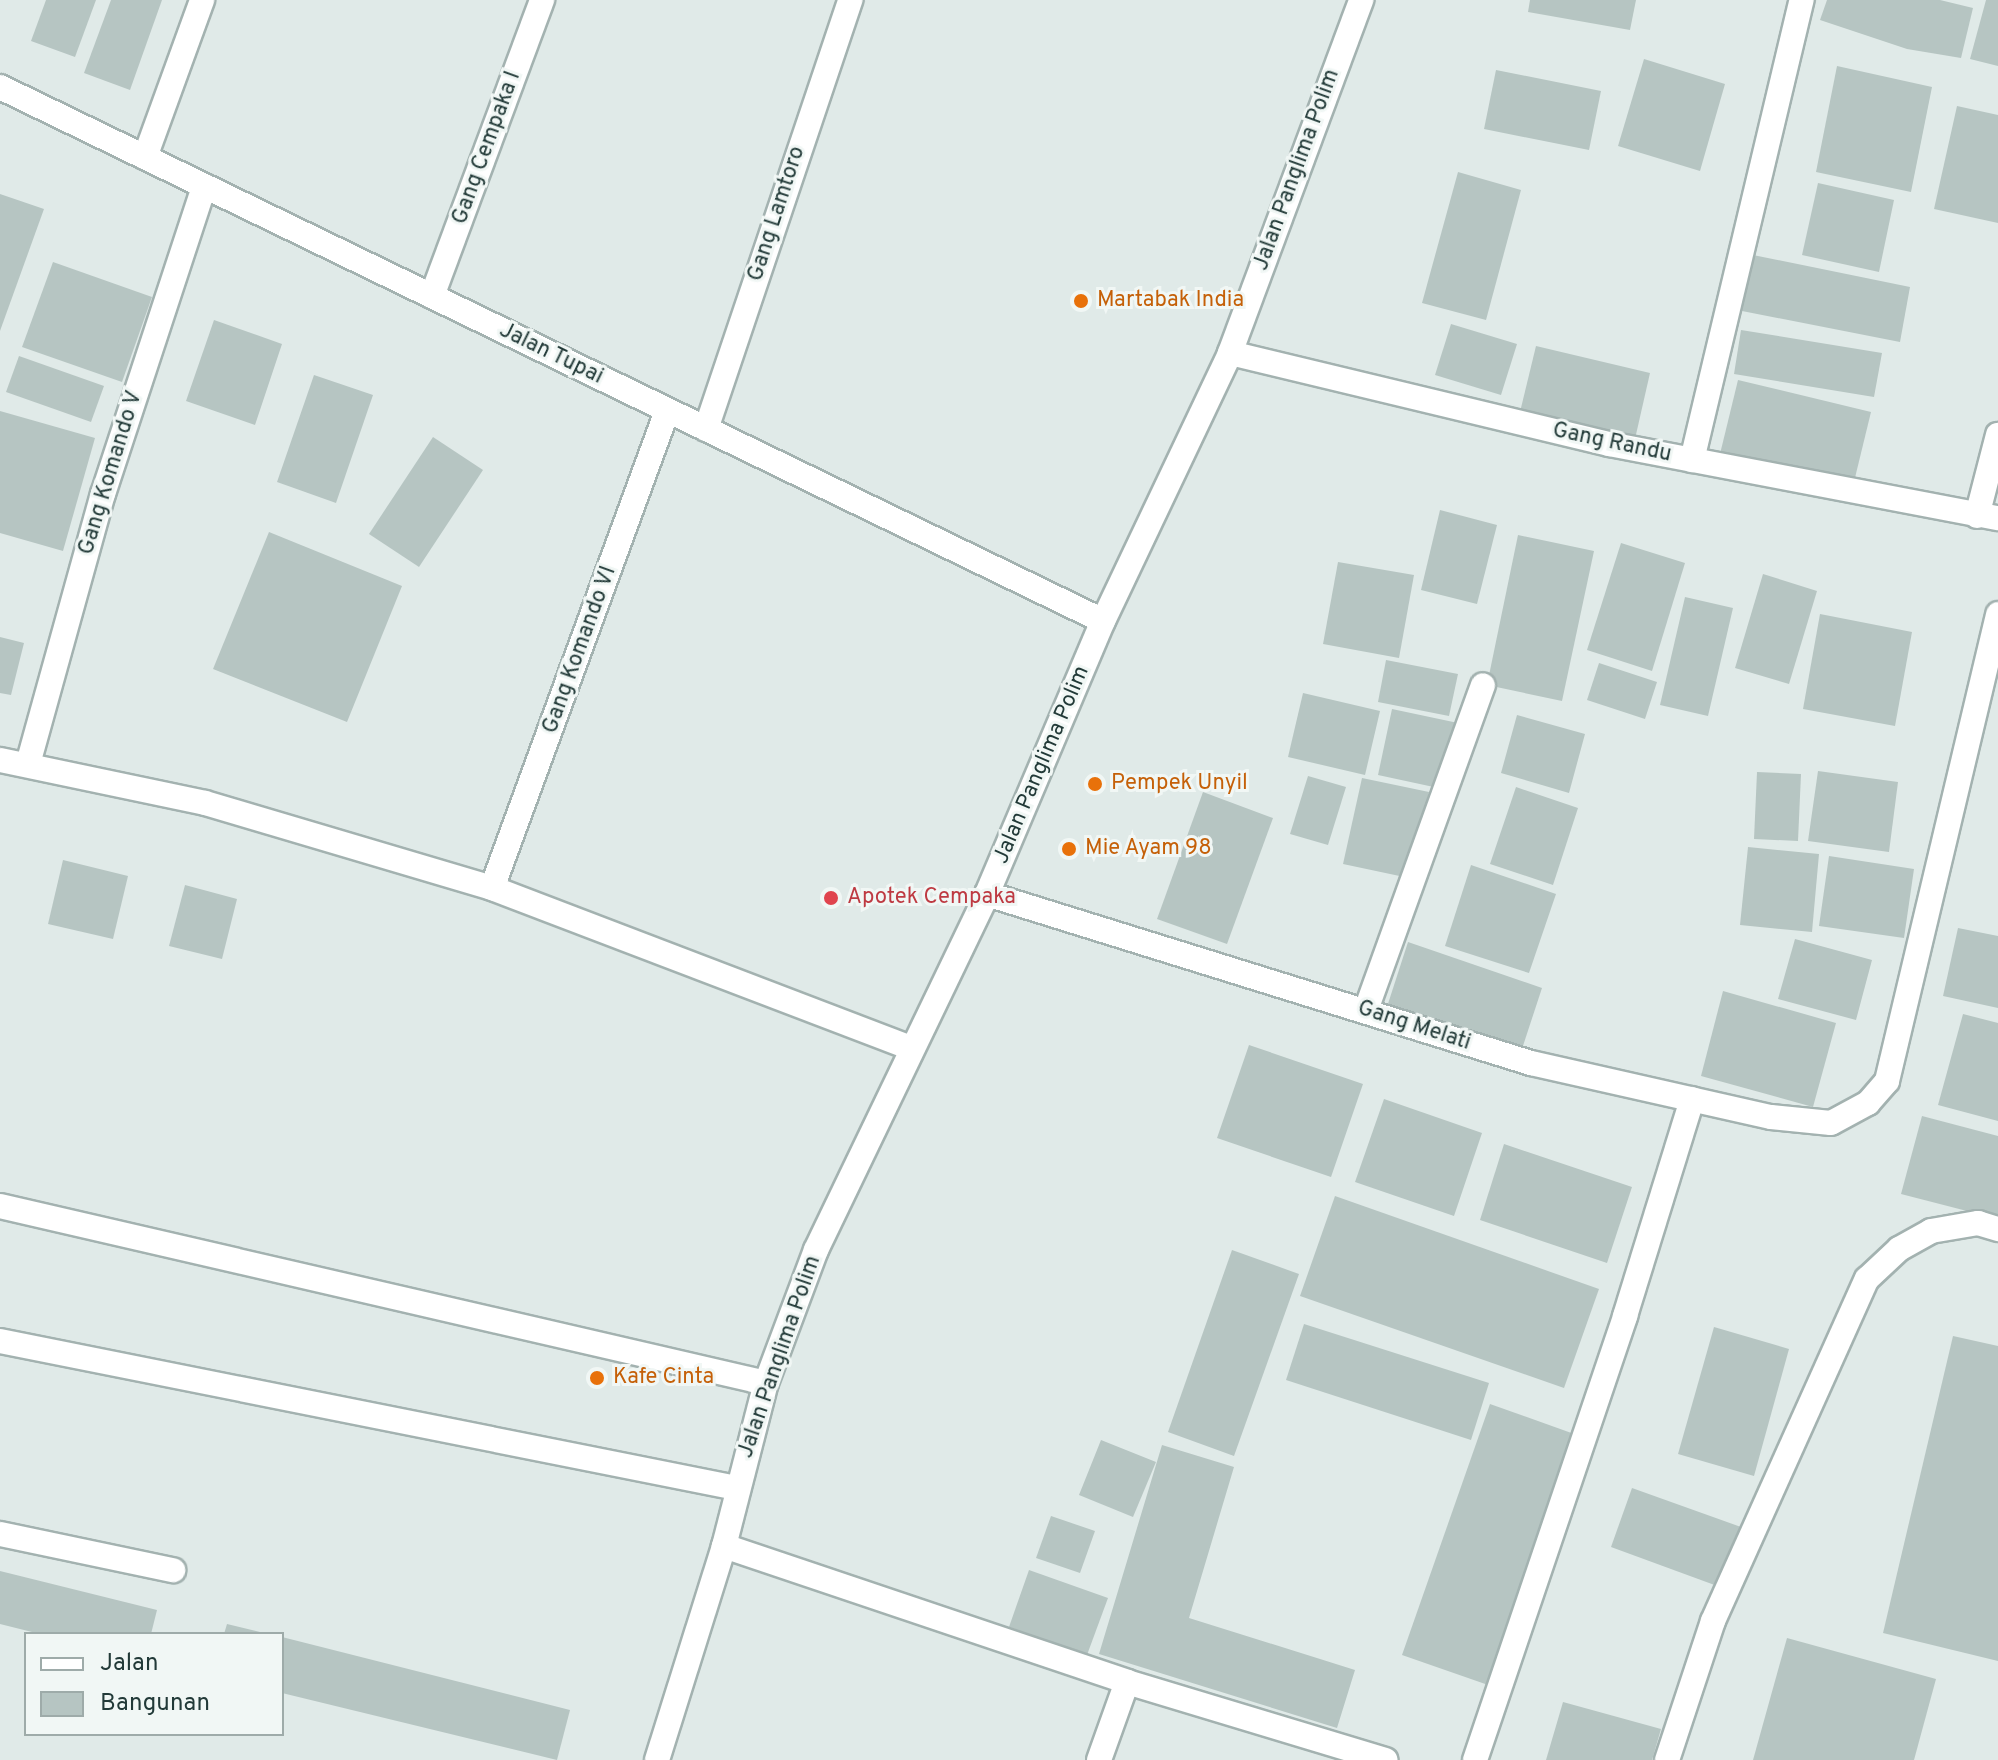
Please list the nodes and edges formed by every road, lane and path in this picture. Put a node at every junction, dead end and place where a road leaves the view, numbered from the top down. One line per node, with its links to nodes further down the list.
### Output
1 (202, 0): 7 (street)
2 (542, 0): 9 (street, Gang Cempaka I)
3 (850, 0): 12 (street, Gang Lamtoro)
4 (1361, 0): 10 (street, Jalan Panglima Polim)
5 (1802, 0): 14 (street)
6 (0, 87): 7 (street, Jalan Tupai)
7 (145, 157): 8 (street, Jalan Tupai)
8 (204, 186): 9 (street, Jalan Tupai); 20 (street, Gang Komando V)
9 (432, 296): 11 (street, Jalan Tupai)
10 (1230, 353): 14 (street, Gang Randu); 17 (street, Jalan Panglima Polim)
11 (667, 411): 12 (street, Jalan Tupai); 21 (street, Gang Komando VI)
12 (706, 429): 17 (street, Jalan Tupai)
13 (1998, 435): 15 (street)
14 (1692, 460): 15 (street, Gang Randu)
15 (1988, 517)
16 (1998, 614): 25 (street, Gang Melati)
17 (1103, 621): 22 (street, Jalan Panglima Polim)
18 (1483, 685): 23 (street)
19 (0, 760): 20 (street)
20 (28, 764): 21 (street)
21 (492, 888): 24 (street)
22 (987, 894): 23 (street, Gang Melati); 24 (street, Jalan Panglima Polim)
23 (1366, 1010): 25 (street, Gang Melati)
24 (910, 1048): 29 (street, Jalan Panglima Polim)
25 (1692, 1099): 38 (street)
26 (0, 1206): 29 (street)
27 (1998, 1229): 39 (street)
28 (0, 1341): 30 (street)
29 (766, 1383): 30 (street, Jalan Panglima Polim)
30 (736, 1488): 32 (street, Jalan Panglima Polim)
31 (0, 1534): 33 (street)
32 (724, 1546): 34 (street); 35 (street, Jalan Panglima Polim)
33 (173, 1570)
34 (1127, 1682): 36 (street); 37 (street)
35 (657, 1760)
36 (1099, 1760)
37 (1386, 1760)
38 (1475, 1760)
39 (1667, 1760)

